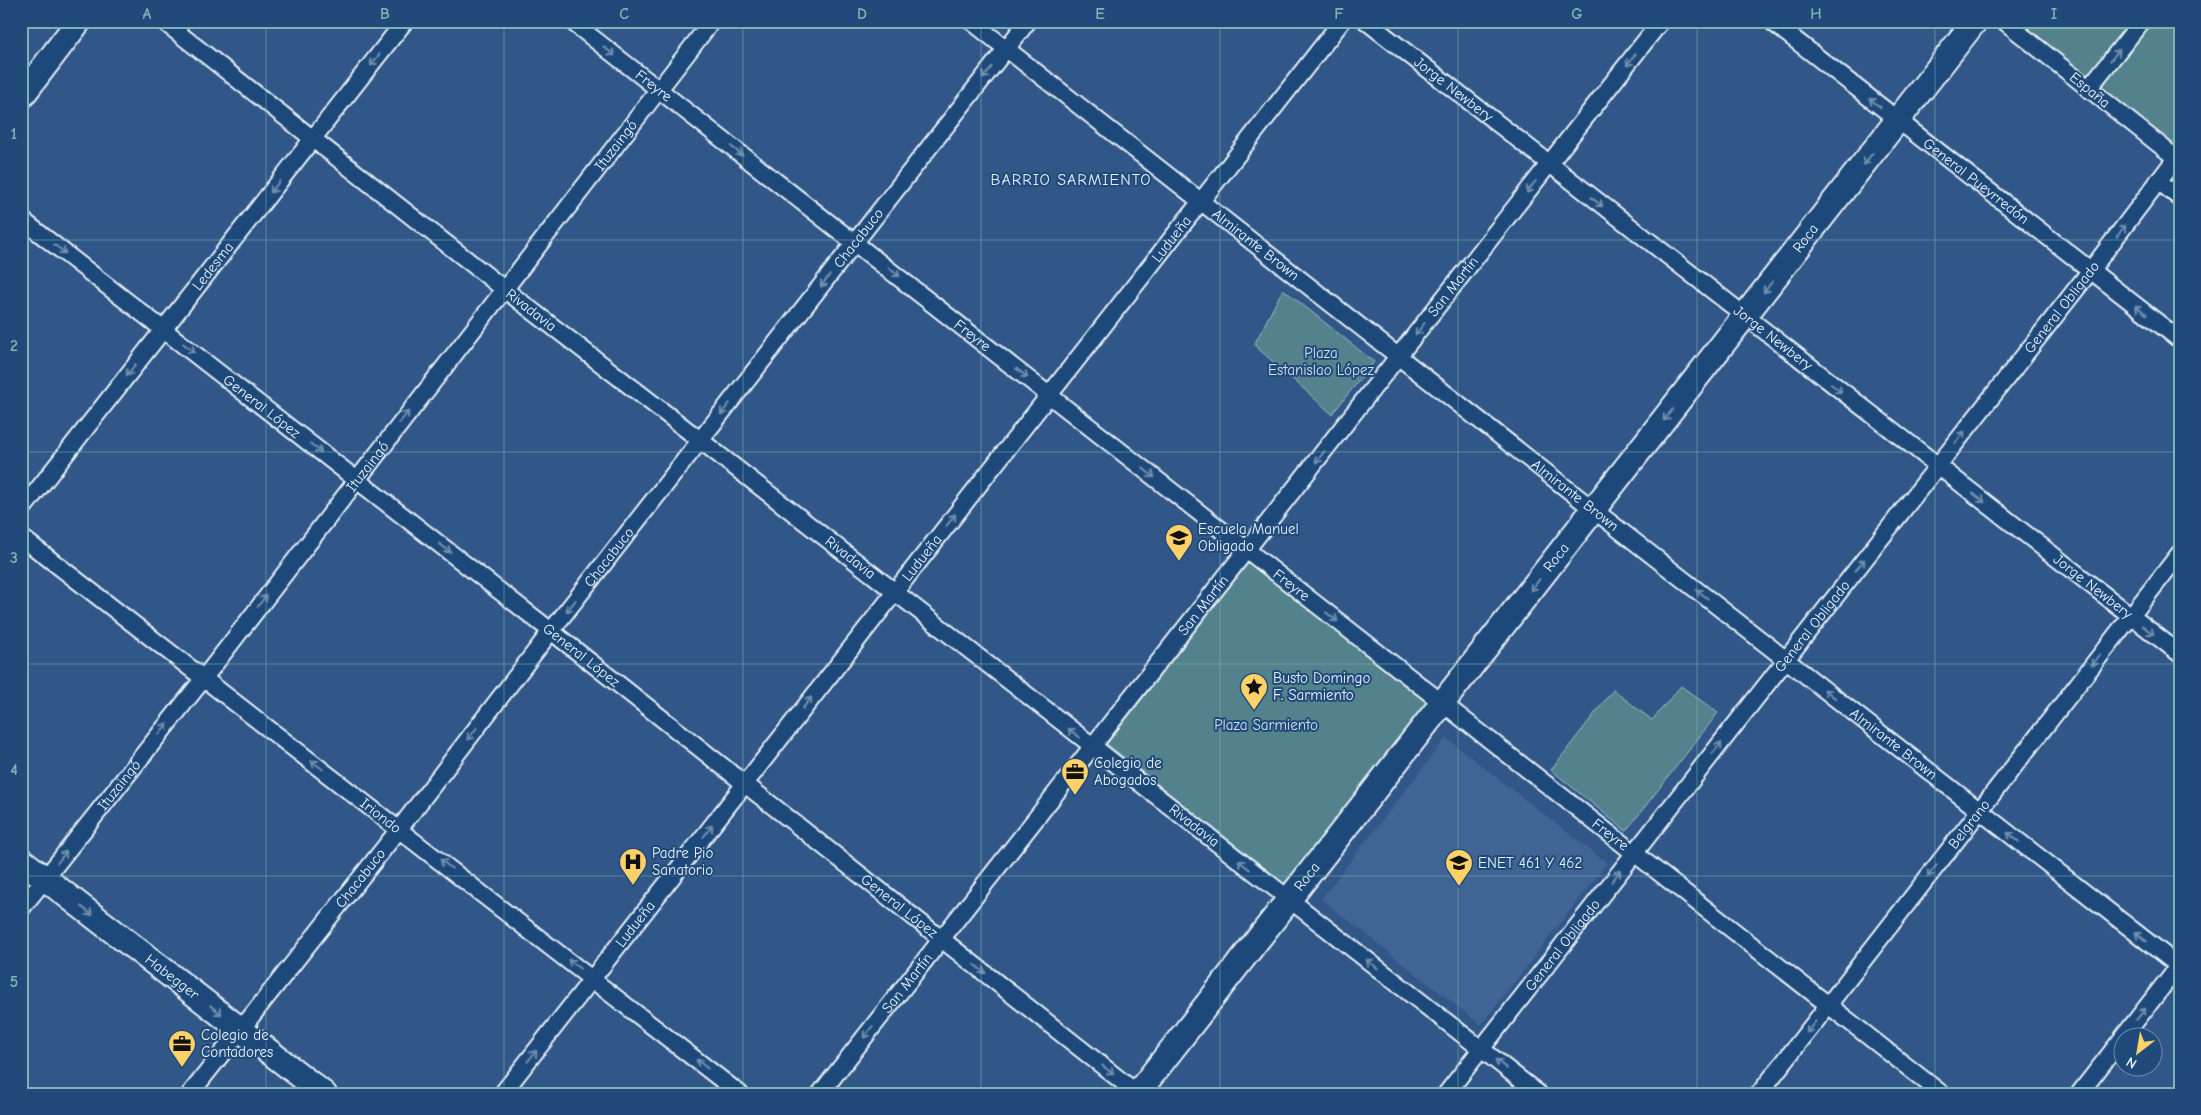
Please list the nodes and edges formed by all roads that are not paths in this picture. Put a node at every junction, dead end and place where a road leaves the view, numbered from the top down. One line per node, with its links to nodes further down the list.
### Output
1 (79, 21): 18 (street)
2 (163, 21): 20 (street, Rivadavia)
3 (406, 21): 20 (street, Ledesma, one-way to 20)
4 (571, 21): 17 (street, Freyre, one-way to 17)
5 (712, 21): 17 (street, Ituzaingó)
6 (971, 21): 15 (street, Almirante Brown)
7 (1028, 21): 15 (street, Chacabuco)
8 (1342, 21): 25 (street, Ludueña)
9 (1366, 21): 22 (street, Jorge Newbery)
10 (1661, 21): 22 (street, San Martín, one-way to 22)
11 (1771, 21): 19 (street, General Pueyrredón, one-way to 11)
12 (1975, 21): 19 (street, Roca)
13 (2004, 21): 16 (street, España)
14 (2142, 21): 16 (street, one-way to 14)
15 (1006, 49): 25 (street, Almirante Brown); 27 (street, Chacabuco, one-way to 27)
16 (2088, 89): 21 (street, España)
17 (658, 90): 27 (street, Freyre, one-way to 27); 29 (street, Ituzaingó)
18 (21, 96)
19 (1898, 121): 28 (street, General Pueyrredón); 30 (street, Roca, one-way to 30)
20 (313, 140): 29 (street, Rivadavia); 31 (street, Ledesma, one-way to 31)
21 (2176, 158): 23 (street, General Obligado)
22 (1549, 165): 30 (street, Jorge Newbery, one-way to 30); 33 (street, San Martín, one-way to 33)
23 (2158, 182): 24 (street); 28 (street, General Obligado, one-way to 23)
24 (2180, 198)
25 (1201, 201): 33 (street, Almirante Brown); 34 (street, Ludueña)
26 (21, 219): 31 (street, General López, one-way to 31)
27 (855, 242): 34 (street, Freyre, one-way to 34); 35 (street, Chacabuco, one-way to 35)
28 (2091, 270): 32 (street, General Pueyrredón, one-way to 28); 36 (street, General Obligado, one-way to 28)
29 (504, 289): 35 (street, Rivadavia); 37 (street, Ituzaingó, one-way to 29)
30 (1744, 317): 36 (street, Jorge Newbery, one-way to 36); 38 (street, Roca, one-way to 38)
31 (164, 328): 37 (street, General López, one-way to 37); 39 (street, Ledesma, one-way to 39)
32 (2180, 340)
33 (1398, 357): 38 (street, Almirante Brown); 41 (street, San Martín, one-way to 41)
34 (1049, 394): 41 (street, Freyre, one-way to 41); 43 (street, Ludueña, one-way to 34)
35 (700, 440): 43 (street, Rivadavia); 45 (street, Chacabuco, one-way to 45)
36 (1938, 466): 44 (street, Jorge Newbery, one-way to 44); 47 (street, General Obligado, one-way to 36)
37 (356, 479): 45 (street, General López, one-way to 45); 48 (street, Ituzaingó, one-way to 37)
38 (1594, 510): 47 (street, Almirante Brown, one-way to 38); 49 (street, Roca, one-way to 49)
39 (21, 511)
40 (21, 536): 48 (street, Iriondo)
41 (1246, 550): 49 (street, Freyre, one-way to 49); 50 (street, San Martín)
42 (2180, 553): 44 (street, Belgrano)
43 (895, 592): 50 (street, Rivadavia, one-way to 43); 51 (street, Ludueña, one-way to 43)
44 (2130, 616): 46 (street, Jorge Newbery, one-way to 46); 52 (street, Belgrano, one-way to 52)
45 (551, 631): 51 (street, General López); 53 (street, Chacabuco, one-way to 53)
46 (2180, 654)
47 (1786, 659): 52 (street, Almirante Brown, one-way to 47); 54 (street, General Obligado, one-way to 47)
48 (204, 678): 53 (street, Iriondo, one-way to 48); 56 (street, Ituzaingó, one-way to 48)
49 (1442, 704): 54 (street, Freyre); 57 (street, Roca)
50 (1092, 747): 57 (street, Rivadavia, one-way to 50); 59 (street, San Martín)
51 (745, 783): 59 (street, General López); 61 (street, Ludueña, one-way to 51)
52 (1979, 811): 60 (street, Almirante Brown, one-way to 52); 62 (street, Belgrano, one-way to 62)
53 (400, 828): 61 (street, Iriondo, one-way to 53); 63 (street, Chacabuco)
54 (1635, 853): 62 (street, Freyre); 64 (street, General Obligado, one-way to 54)
55 (21, 860): 56 (street, Habegger)
56 (45, 878): 58 (street, Ituzaingó); 63 (street, Habegger, one-way to 63)
57 (1289, 900): 64 (street, Rivadavia, one-way to 57); 70 (street, Roca)
58 (21, 909)
59 (942, 939): 69 (street, San Martín, one-way to 69); 70 (street, General López, one-way to 70)
60 (2179, 965): 75 (street, one-way to 60)
61 (593, 979): 67 (street, Ludueña, one-way to 61); 68 (street, Iriondo, one-way to 61)
62 (1828, 1005): 73 (street, Belgrano, one-way to 73); 74 (street, Freyre)
63 (240, 1029): 65 (street, Chacabuco); 66 (street, Habegger)
64 (1482, 1048): 71 (street, General Obligado); 72 (street, Rivadavia, one-way to 64)
65 (190, 1094)
66 (324, 1094)
67 (502, 1094)
68 (740, 1094)
69 (820, 1094)
70 (1138, 1094)
71 (1446, 1094)
72 (1539, 1094)
73 (1759, 1094)
74 (1942, 1094)
75 (2079, 1094)

